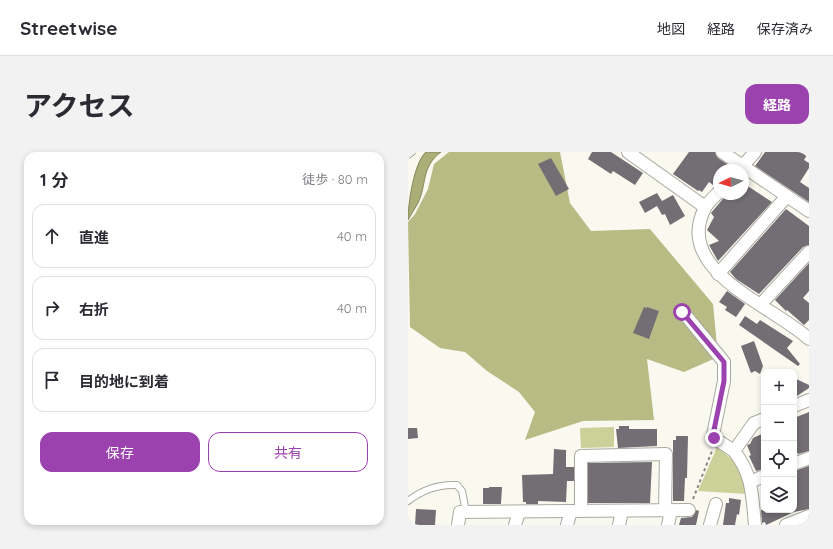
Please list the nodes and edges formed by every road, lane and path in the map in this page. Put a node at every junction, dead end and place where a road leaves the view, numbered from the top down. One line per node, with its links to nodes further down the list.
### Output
1 (412, 152): 5 (lane)
2 (628, 152): 11 (street)
3 (722, 152): 6 (street)
4 (755, 152): 7 (street)
5 (408, 155)
6 (736, 164)
7 (744, 164)
8 (749, 173): 9 (street)
9 (787, 196): 12 (street); 14 (street)
10 (713, 198): 11 (street)
11 (705, 207): 14 (street)
12 (809, 211)
13 (809, 252): 15 (street)
14 (718, 274): 15 (street)
15 (761, 304): 17 (street)
16 (682, 312): 21 (street)
17 (809, 338)
18 (809, 400): 19 (street)
19 (796, 405)
20 (761, 420): 22 (street)
21 (718, 440): 22 (street); 29 (path)
22 (734, 451): 26 (street)
23 (809, 458): 24 (street)
24 (797, 463)
25 (762, 477): 26 (street)
26 (750, 482): 42 (street)
27 (408, 501): 33 (lane)
28 (716, 504): 41 (street)
29 (689, 510): 32 (street)
30 (576, 511): 31 (street); 32 (street); 34 (street); 38 (street)
31 (622, 511): 32 (street); 39 (street)
32 (668, 511): 40 (street)
33 (466, 512): 34 (street); 36 (street)
34 (519, 512): 37 (street)
35 (809, 516): 43 (street)
36 (458, 525)
37 (515, 525)
38 (567, 525)
39 (619, 525)
40 (668, 525)
41 (710, 525)
42 (755, 525)
43 (786, 525)

